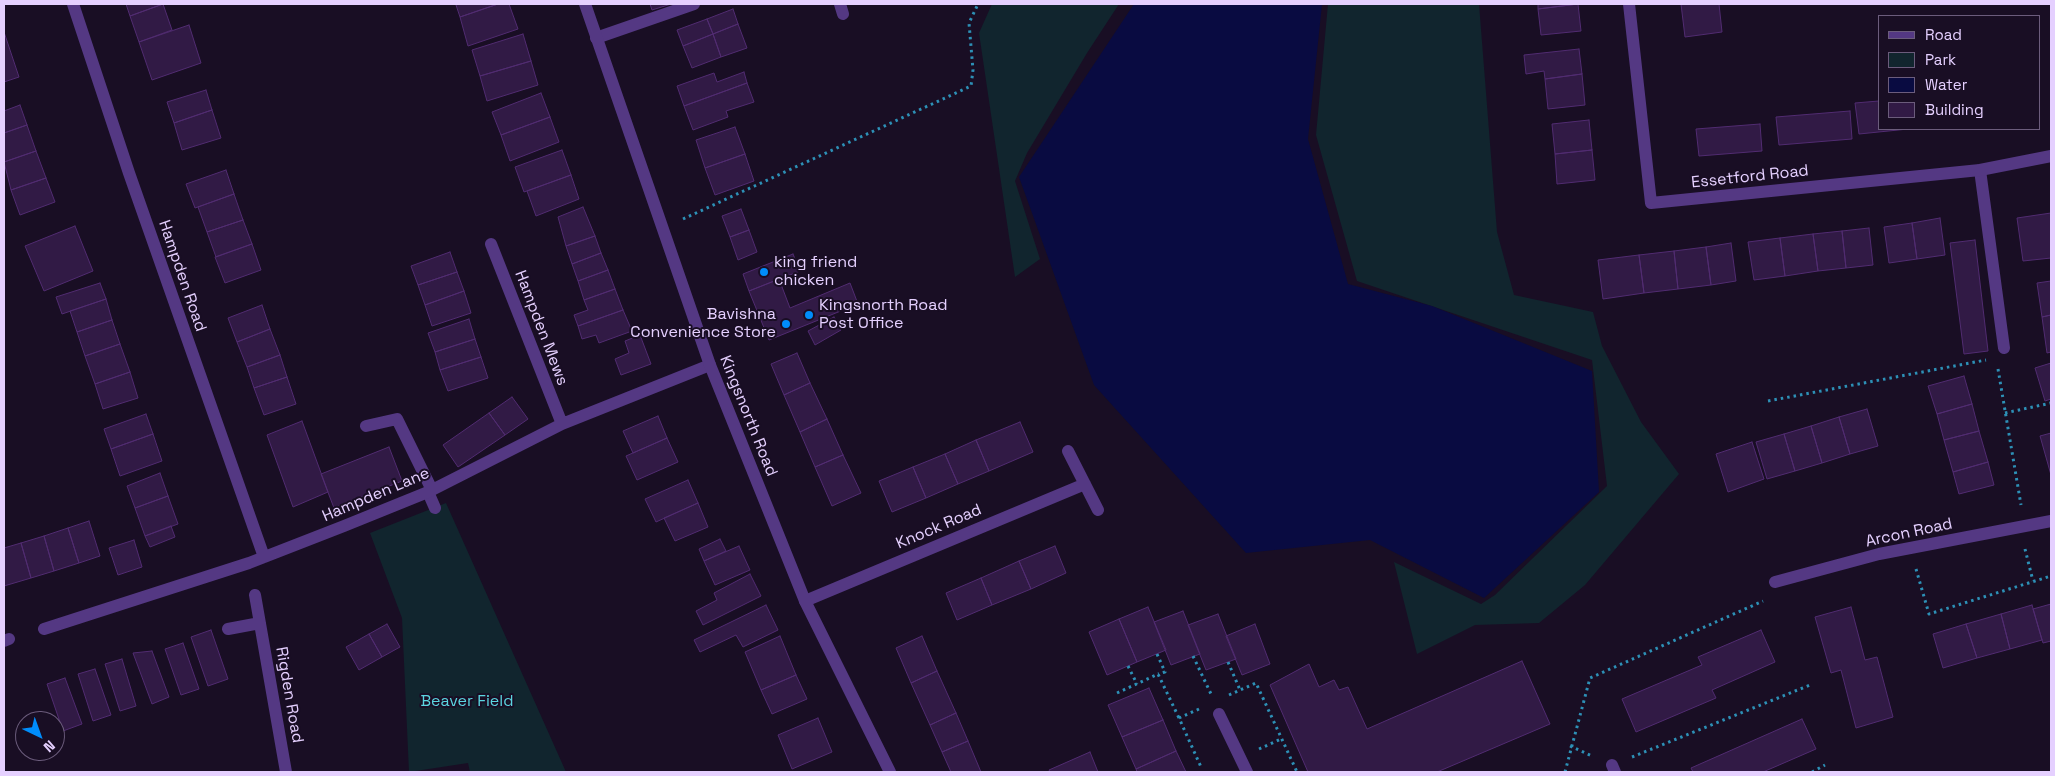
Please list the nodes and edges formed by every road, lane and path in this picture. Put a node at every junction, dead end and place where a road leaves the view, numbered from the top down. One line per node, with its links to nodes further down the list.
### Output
1 (73, 4): 26 (street, Hampden Road)
2 (585, 4): 6 (street, Kingsnorth Road)
3 (694, 4): 6 (street)
4 (978, 4): 9 (path)
5 (1629, 4): 8 (street, Essetford Road)
6 (596, 38): 9 (street, Kingsnorth Road)
7 (2051, 156): 8 (street, Essetford Road)
8 (1980, 170): 11 (street)
9 (662, 229): 12 (street, Kingsnorth Road)
10 (491, 244): 16 (street, Hampden Mews)
11 (2000, 353): 13 (path); 15 (path)
12 (710, 365): 16 (street, Hampden Lane); 31 (street, Kingsnorth Road)
13 (1768, 401)
14 (2051, 403): 15 (path)
15 (2006, 413): 24 (path)
16 (562, 424): 20 (street, Hampden Lane)
17 (366, 426): 20 (street)
18 (1068, 451): 19 (street)
19 (1085, 484): 22 (street); 31 (street, Knock Road)
20 (430, 491): 21 (street); 26 (street, Hampden Lane)
21 (435, 508)
22 (1098, 510)
23 (2051, 521): 24 (street, Arcon Road)
24 (2025, 524): 25 (street, Arcon Road); 28 (path)
25 (1910, 550): 28 (path); 29 (street, Arcon Road)
26 (264, 557): 33 (street, Hampden Lane)
27 (2051, 576): 28 (path)
28 (2033, 581)
29 (1774, 582): 53 (path)
30 (255, 595): 32 (street, Rigden Road)
31 (805, 601): 50 (street, Kingsnorth Road)
32 (260, 623): 34 (street); 49 (street, Rigden Road)
33 (44, 629)
34 (228, 629)
35 (1157, 654): 39 (path)
36 (1193, 656): 44 (path)
37 (1228, 662): 42 (path)
38 (1128, 666): 40 (path)
39 (1158, 674): 40 (path); 45 (path)
40 (1137, 684): 43 (path)
41 (1810, 685): 48 (path)
42 (1240, 690)
43 (1117, 693)
44 (1217, 708): 51 (street)
45 (1179, 718)
46 (1281, 739): 52 (path)
47 (1825, 765): 54 (path)
48 (1613, 769)
49 (286, 772)
50 (890, 772)
51 (1247, 772)
52 (1297, 772)
53 (1565, 772)
54 (1812, 772)

